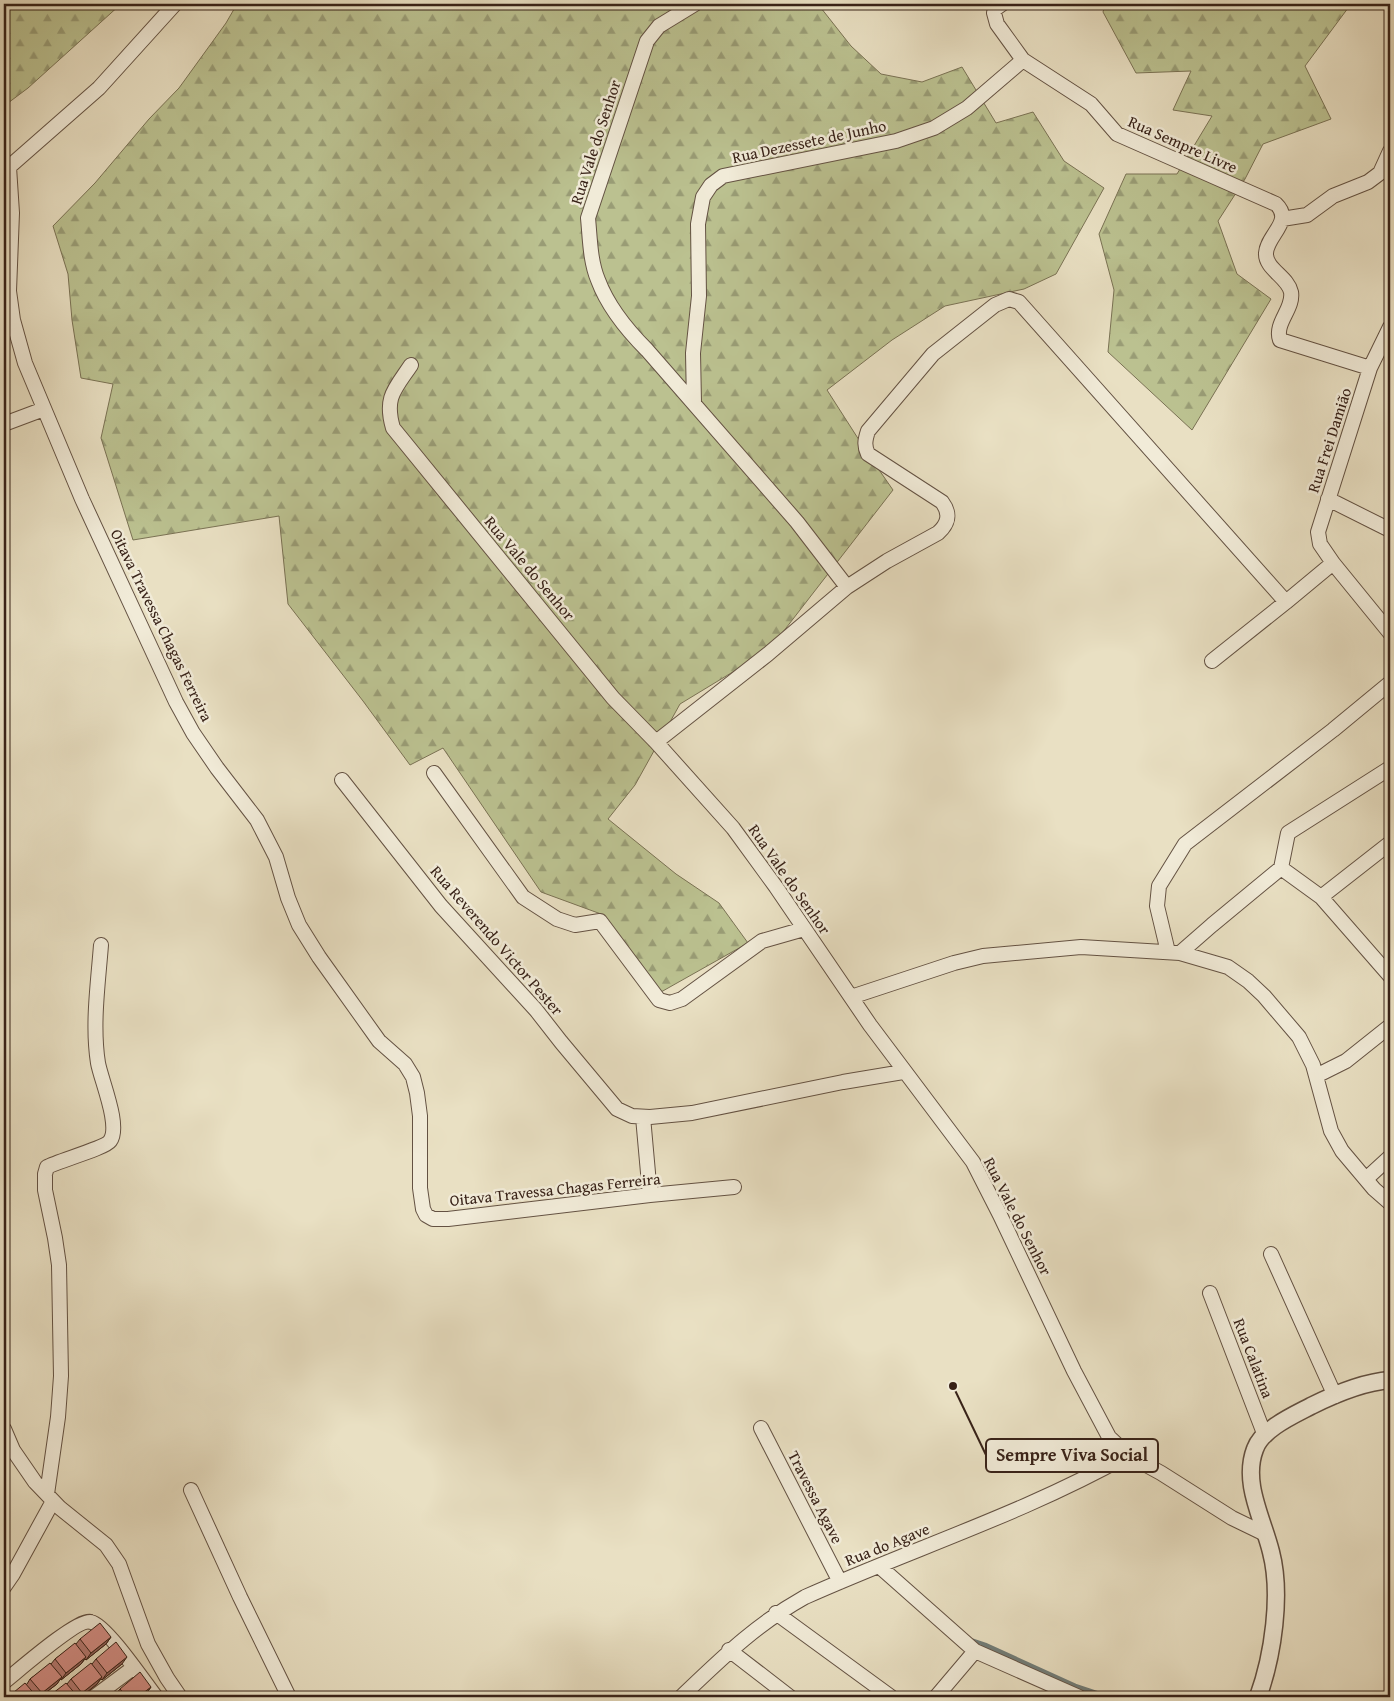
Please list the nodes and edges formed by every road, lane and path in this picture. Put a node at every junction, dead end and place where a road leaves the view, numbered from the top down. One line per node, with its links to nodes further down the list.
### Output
1 (175, 4): 6 (street)
2 (695, 4): 11 (street, Rua Vale do Senhor)
3 (998, 6): 4 (street, Rua Sempre Livre)
4 (1023, 60): 7 (street, Rua Sempre Livre); 11 (street, Rua Dezessete de Junho)
5 (1390, 151): 7 (street)
6 (7, 169): 12 (street, Oitava Travessa Chagas Ferreira)
7 (1282, 219): 10 (street)
8 (1390, 327): 10 (street, Rua Frei Damião)
9 (411, 365): 22 (street, Rua Vale do Senhor)
10 (1370, 368): 14 (street, Rua Frei Damião)
11 (694, 403): 17 (street, Rua Vale do Senhor)
12 (44, 408): 13 (street); 41 (street, Oitava Travessa Chagas Ferreira)
13 (4, 424)
14 (1328, 499): 15 (street); 16 (street, Rua Frei Damião)
15 (1390, 530)
16 (1333, 563): 18 (street); 19 (street, Rua Frei Damião)
17 (847, 587): 18 (street); 22 (street)
18 (1286, 602): 20 (street)
19 (1390, 633)
20 (1212, 661)
21 (1390, 683): 31 (street)
22 (656, 742): 29 (street, Rua Vale do Senhor)
23 (1390, 768): 27 (street)
24 (434, 773): 29 (street)
25 (342, 780): 37 (street, Rua Reverendo Victor Pester)
26 (1390, 843): 28 (street)
27 (1281, 868): 28 (street); 31 (street)
28 (1322, 896): 32 (street)
29 (804, 929): 33 (street, Rua Vale do Senhor)
30 (102, 945): 52 (street)
31 (1174, 952): 33 (street); 36 (street)
32 (1390, 976)
33 (851, 997): 35 (street, Rua Vale do Senhor)
34 (1390, 1026): 36 (street)
35 (903, 1072): 37 (street); 50 (street, Rua Vale do Senhor)
36 (1316, 1076): 39 (street)
37 (638, 1117): 41 (street)
38 (1390, 1158): 39 (street)
39 (1366, 1179): 42 (street)
40 (734, 1187): 41 (street, Oitava Travessa Chagas Ferreira)
41 (650, 1195)
42 (1390, 1203)
43 (1271, 1254): 46 (street)
44 (1210, 1293): 49 (street, Rua Calatina)
45 (1390, 1380): 46 (street)
46 (1335, 1396): 49 (street)
47 (761, 1428): 55 (street, Travessa Agave)
48 (4, 1429): 52 (street)
49 (1260, 1441): 53 (street)
50 (1128, 1455): 53 (street, Rua Vale do Senhor); 54 (street, Rua do Agave)
51 (191, 1490): 65 (street)
52 (50, 1498): 56 (street); 64 (street)
53 (1265, 1534): 71 (street)
54 (880, 1566): 55 (street, Rua do Agave); 59 (street)
55 (840, 1582): 57 (street, Rua do Agave)
56 (4, 1587)
57 (776, 1614): 58 (street, Rua do Agave); 68 (street)
58 (729, 1650): 66 (street, Rua do Agave); 67 (street)
59 (975, 1650): 69 (street); 70 (street)
60 (133, 1668): 61 (street); 62 (street); 63 (street)
61 (4, 1682)
62 (94, 1697)
63 (156, 1697)
64 (180, 1697)
65 (288, 1697)
66 (681, 1697)
67 (790, 1697)
68 (891, 1697)
69 (936, 1697)
70 (1079, 1697)
71 (1258, 1697)

